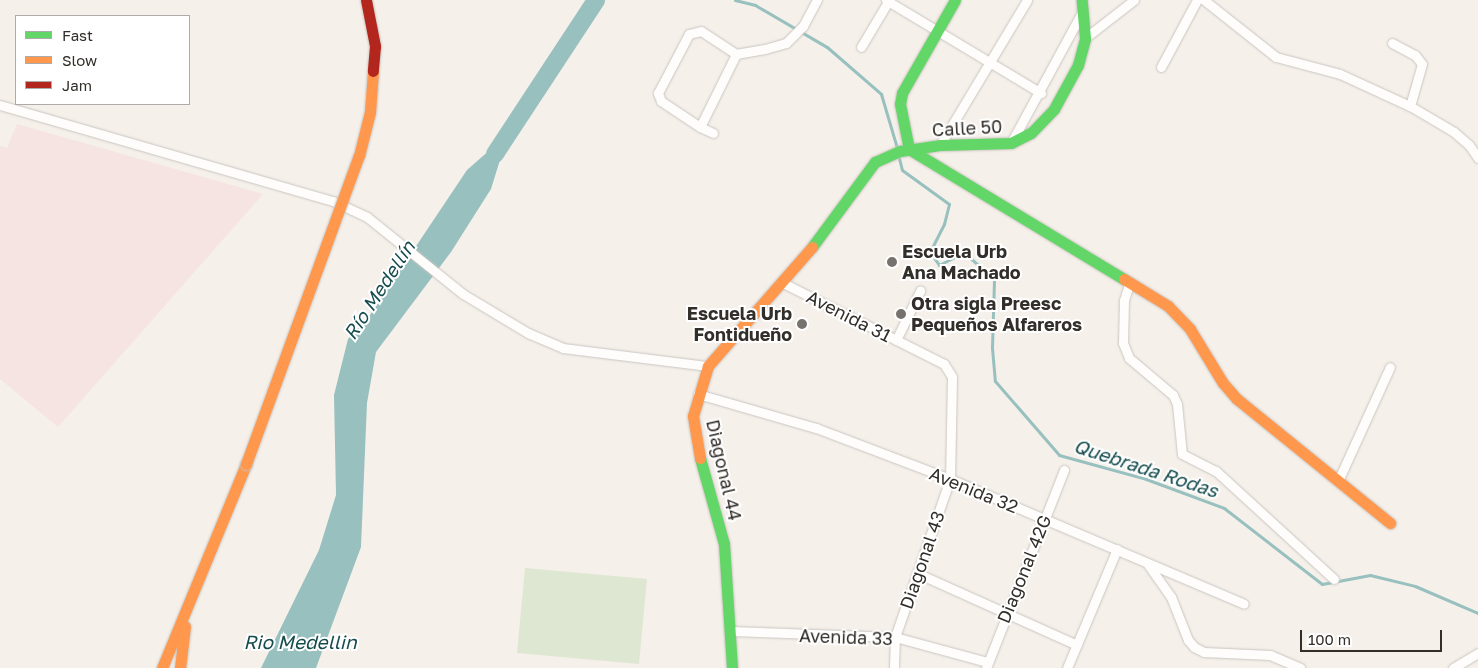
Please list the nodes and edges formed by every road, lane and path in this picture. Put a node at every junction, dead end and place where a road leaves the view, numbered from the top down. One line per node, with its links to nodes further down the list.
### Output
1 (366, 0): 46 (main road, bridge)
2 (817, 0): 15 (street)
3 (888, 0): 11 (street); 14 (street)
4 (955, 0): 11 (main road)
5 (1027, 0): 16 (street)
6 (1082, 0): 10 (main road, Calle 50)
7 (1134, 0): 12 (street)
8 (1197, 0): 17 (street)
9 (1204, 0): 20 (street)
10 (1082, 12): 12 (main road, Calle 50); 18 (street)
11 (936, 31): 16 (street); 25 (main road)
12 (1085, 38): 23 (main road, Calle 50)
13 (1392, 43): 20 (street)
14 (861, 47)
15 (736, 54): 21 (street); 21 (street)
16 (989, 63): 18 (street); 24 (street)
17 (1161, 68)
18 (1040, 93): 23 (street)
19 (0, 105): 33 (street)
20 (1410, 106): 26 (street)
21 (700, 126): 22 (street)
22 (713, 133)
23 (1011, 143): 24 (main road, Calle 50)
24 (940, 145): 25 (main road, Calle 50)
25 (905, 150): 27 (main road, Calle 50); 29 (main road)
26 (1478, 158)
27 (875, 162): 28 (main road, Diagonal 44)
28 (781, 282): 31 (street, Avenida 31); 33 (main road, Diagonal 44)
29 (1129, 284): 38 (main road); 44 (street)
30 (920, 290): 31 (street)
31 (896, 340): 32 (street, Avenida 31)
32 (944, 364): 37 (street, Diagonal 43)
33 (708, 366): 35 (main road, Diagonal 44)
34 (1390, 367): 38 (street)
35 (698, 394): 37 (street, Avenida 32); 48 (main road, Diagonal 44)
36 (1064, 470): 39 (street, Diagonal 42G)
37 (950, 479): 39 (street, Avenida 32); 43 (street, Diagonal 43)
38 (1338, 480): 40 (main road)
39 (1045, 520): 41 (street, Avenida 32); 47 (street, Diagonal 42G)
40 (1390, 523)
41 (1117, 549): 42 (street, Avenida 32); 50 (street)
42 (1145, 560): 45 (street, Avenida 32); 58 (street)
43 (919, 574): 47 (street); 49 (street, Diagonal 43)
44 (1334, 579)
45 (1244, 604)
46 (187, 607): 53 (main road); 54 (main road)
47 (1005, 614): 50 (street); 52 (street, Diagonal 42G)
48 (732, 631): 49 (street, Avenida 33); 55 (main road, Diagonal 44)
49 (895, 637): 52 (street, Avenida 33); 56 (street, Diagonal 43)
50 (1077, 645): 57 (street)
51 (1478, 653): 59 (street)
52 (987, 665)
53 (162, 668)
54 (180, 668)
55 (732, 668)
56 (894, 668)
57 (1067, 668)
58 (1300, 668)
59 (1453, 668)

